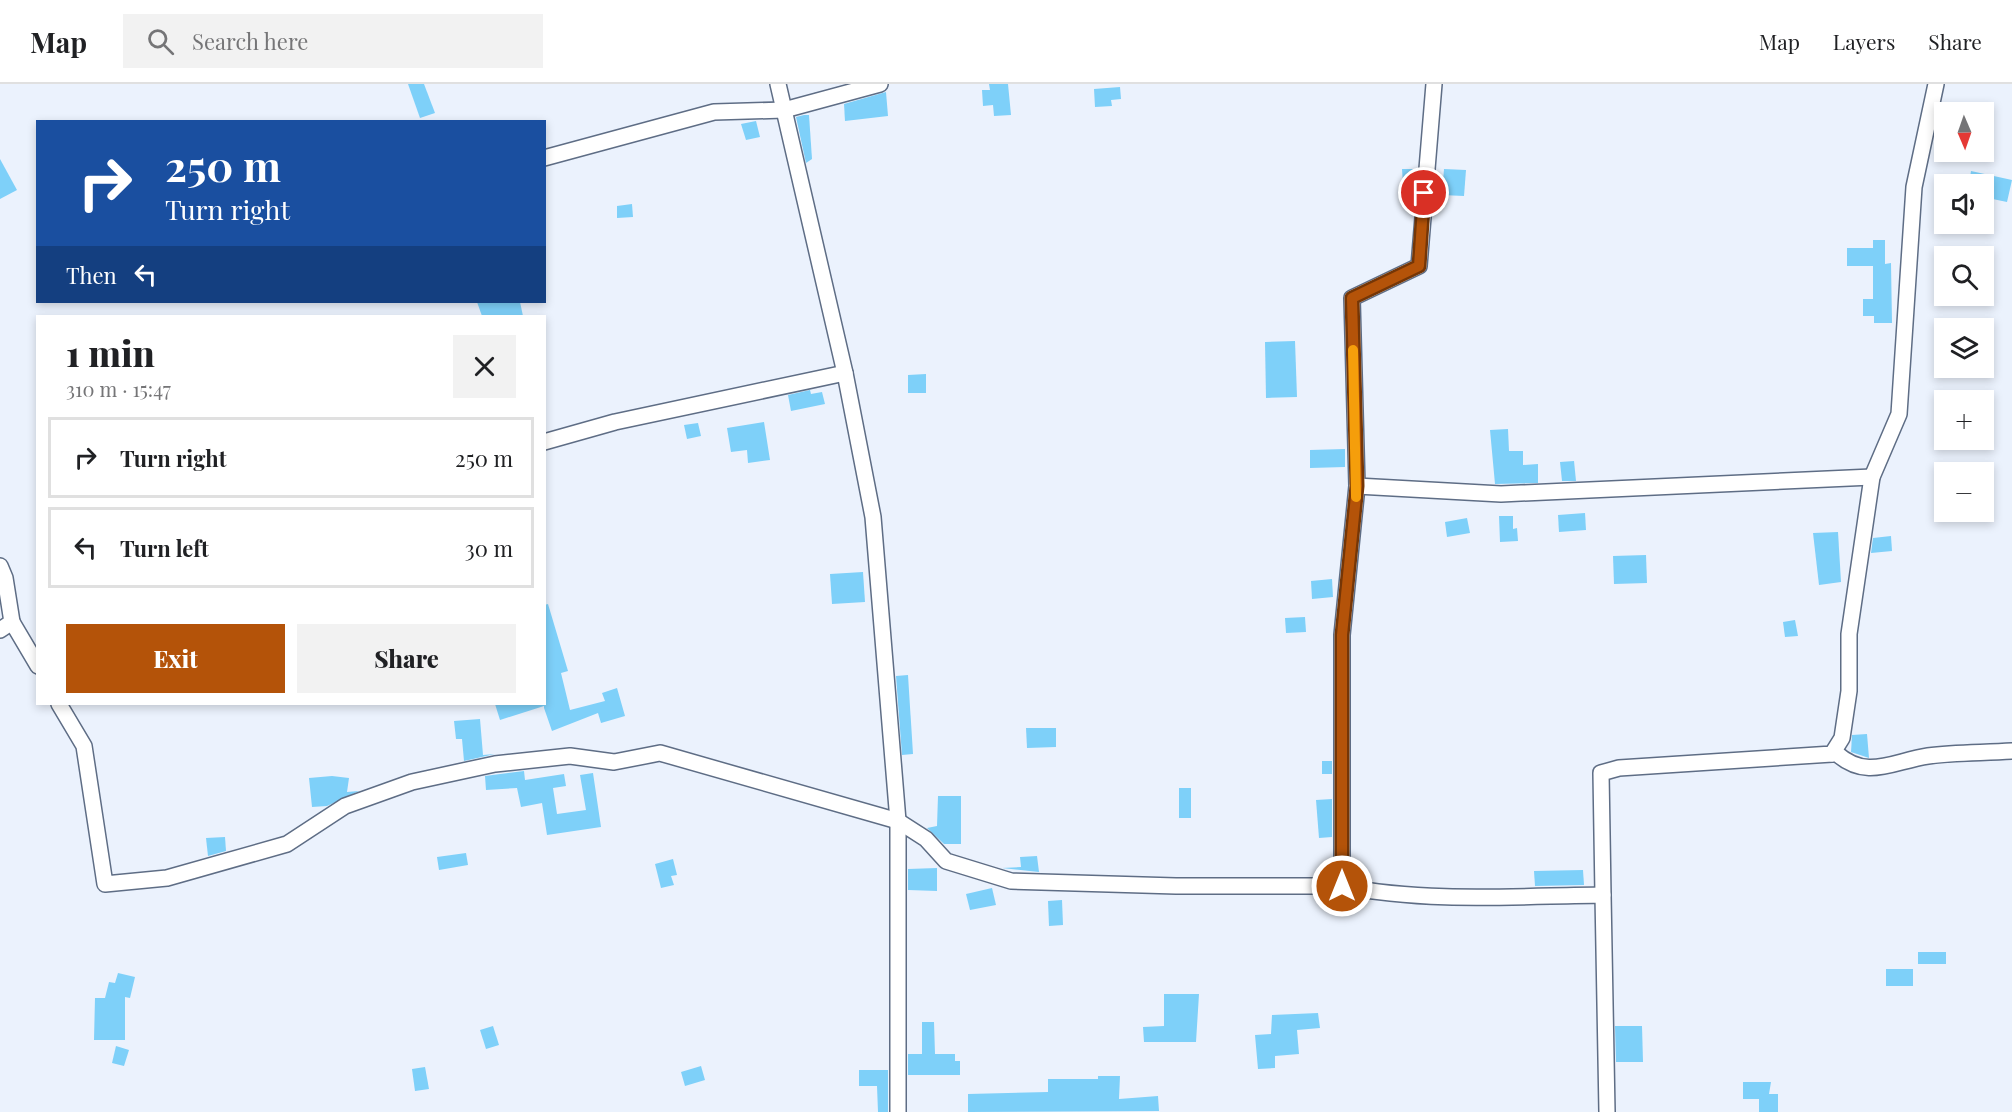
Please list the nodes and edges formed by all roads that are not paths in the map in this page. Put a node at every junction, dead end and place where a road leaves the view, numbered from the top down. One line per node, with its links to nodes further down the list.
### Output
1 (778, 84): 5 (street)
2 (880, 84): 5 (street)
3 (1434, 84): 10 (street)
4 (1936, 84): 9 (street)
5 (784, 110): 6 (street); 7 (street)
6 (546, 157)
7 (845, 373): 8 (street); 17 (street)
8 (546, 441)
9 (1872, 477): 10 (street); 16 (street)
10 (1357, 486): 18 (street)
11 (0, 566): 12 (street)
12 (6, 626): 13 (street)
13 (36, 664)
14 (60, 705): 17 (street)
15 (2012, 751): 16 (street)
16 (1832, 754): 19 (street)
17 (898, 821): 18 (street); 20 (street)
18 (1342, 886): 19 (street)
19 (1603, 896): 21 (street)
20 (898, 1112)
21 (1607, 1112)

